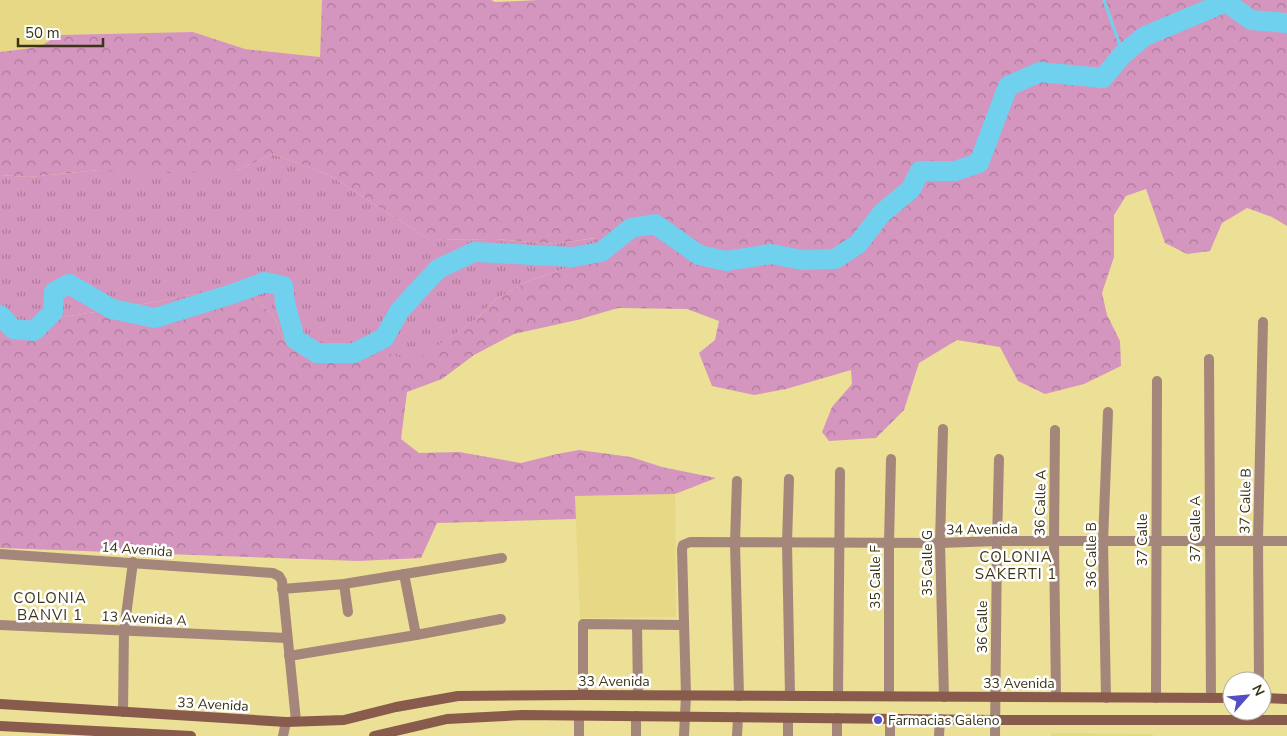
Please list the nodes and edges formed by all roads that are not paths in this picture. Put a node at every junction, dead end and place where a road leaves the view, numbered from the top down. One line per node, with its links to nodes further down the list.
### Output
1 (1263, 322): 12 (street, 37 Calle B)
2 (1209, 359): 20 (street, 37 Calle A)
3 (1157, 381): 14 (street, 37 Calle)
4 (1108, 412): 19 (street, 36 Calle B)
5 (943, 429): 23 (street, 35 Calle G)
6 (1055, 430): 18 (street, 36 Calle A)
7 (891, 459): 17 (street, 35 Calle F)
8 (999, 459): 13 (street, 36 Calle)
9 (840, 472): 16 (street)
10 (789, 479): 22 (street)
11 (737, 481): 21 (street)
12 (1258, 540): 15 (street, 34 Avenida); 20 (street, 34 Avenida); 39 (street, 37 Calle B)
13 (997, 541): 18 (street, 34 Avenida); 23 (street, 34 Avenida); 48 (street, 36 Calle)
14 (1156, 541): 19 (street, 34 Avenida); 20 (street, 34 Avenida); 51 (street, 37 Calle)
15 (1287, 541)
16 (839, 542): 17 (street, 34 Avenida); 22 (street, 34 Avenida); 45 (street)
17 (888, 542): 23 (street, 34 Avenida); 46 (street, 35 Calle F)
18 (1054, 542): 19 (street, 34 Avenida); 49 (street, 36 Calle A)
19 (1103, 542): 50 (street, 36 Calle B)
20 (1209, 542): 52 (street, 37 Calle A)
21 (735, 543): 22 (street, 34 Avenida); 34 (street, 34 Avenida); 43 (street)
22 (787, 543): 44 (street)
23 (940, 543): 47 (street, 35 Calle G)
24 (0, 554): 26 (street, 14 Avenida)
25 (502, 558): 27 (street)
26 (132, 562): 29 (street, 14 Avenida); 35 (street)
27 (404, 574): 28 (street); 36 (street)
28 (344, 584): 29 (street); 30 (street)
29 (282, 588): 37 (street)
30 (348, 612)
31 (501, 619): 36 (street)
32 (0, 625): 35 (street, 13 Avenida A)
33 (637, 625): 34 (street); 40 (street); 41 (street)
34 (683, 625): 42 (street)
35 (124, 631): 37 (street, 13 Avenida A); 57 (street)
36 (416, 635): 38 (street)
37 (288, 638): 38 (street)
38 (289, 656): 68 (street)
39 (1259, 671)
40 (583, 695): 41 (street, 33 Avenida); 68 (street, 33 Avenida)
41 (638, 695): 42 (street, 33 Avenida)
42 (686, 695): 43 (street, 33 Avenida); 60 (street)
43 (739, 696): 44 (street, 33 Avenida)
44 (790, 696): 45 (street, 33 Avenida)
45 (838, 696): 46 (street, 33 Avenida)
46 (889, 696): 47 (street, 33 Avenida)
47 (944, 697): 48 (street, 33 Avenida)
48 (996, 697): 49 (street, 33 Avenida); 66 (street, 36 Calle)
49 (1056, 697): 50 (street, 33 Avenida)
50 (1106, 698): 51 (street, 33 Avenida)
51 (1156, 698): 52 (street, 33 Avenida)
52 (1211, 698): 53 (street, 33 Avenida)
53 (1222, 698)
54 (1272, 698): 55 (street)
55 (1287, 699)
56 (0, 704): 57 (street, 33 Avenida)
57 (123, 712): 68 (street, 33 Avenida)
58 (579, 716): 59 (street); 74 (street); 75 (street)
59 (636, 716): 60 (street); 76 (street)
60 (685, 717): 61 (street); 77 (street)
61 (738, 717): 62 (street); 78 (street)
62 (788, 718): 63 (street); 79 (street)
63 (837, 718): 64 (street); 80 (street)
64 (890, 719): 65 (street); 81 (street)
65 (940, 719): 66 (street); 82 (street)
66 (995, 720): 67 (street); 83 (street, 36 Calle)
67 (1287, 720)
68 (291, 722): 73 (street)
69 (0, 726): 70 (street)
70 (19, 731): 71 (street)
71 (142, 735): 72 (street)
72 (191, 736)
73 (283, 736)
74 (374, 736)
75 (580, 736)
76 (636, 736)
77 (684, 736)
78 (737, 736)
79 (788, 736)
80 (837, 736)
81 (890, 736)
82 (940, 736)
83 (995, 736)

